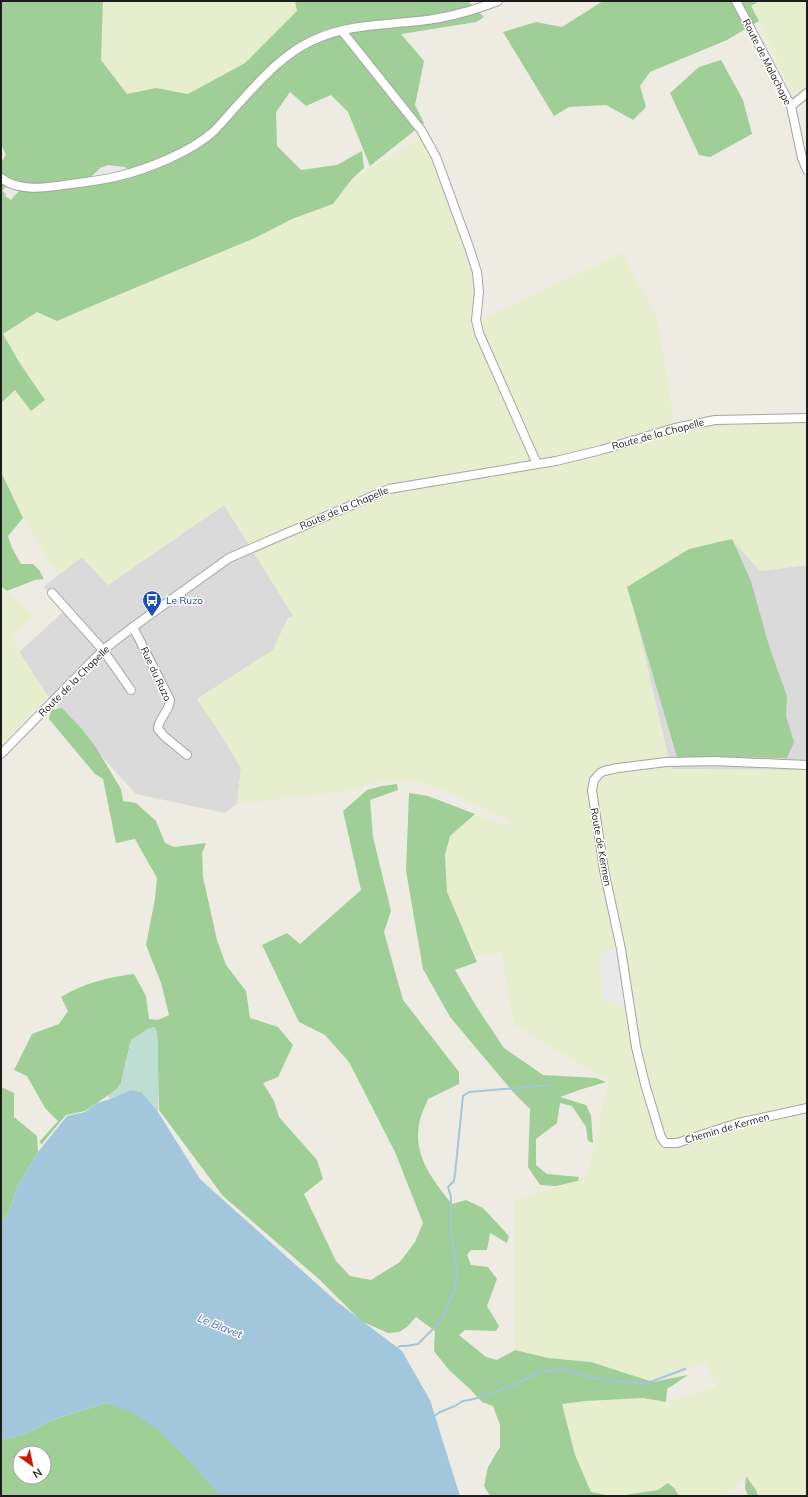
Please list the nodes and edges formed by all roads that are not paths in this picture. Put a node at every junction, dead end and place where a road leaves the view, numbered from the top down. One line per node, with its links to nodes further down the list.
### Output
1 (498, 1): 3 (street)
2 (736, 1): 5 (street, Route de Malachape)
3 (342, 31): 7 (street); 9 (street)
4 (807, 93): 5 (street)
5 (791, 106): 6 (street, Route de Malachape)
6 (807, 170)
7 (1, 178)
8 (807, 418): 9 (street, Route de la Chapelle)
9 (537, 464): 11 (street, Route de la Chapelle)
10 (52, 593): 12 (street)
11 (133, 627): 12 (street, Route de la Chapelle); 15 (street, Rue du Ruzo)
12 (103, 650): 13 (street); 14 (street, Route de la Chapelle)
13 (131, 690)
14 (1, 754)
15 (187, 755)
16 (807, 765): 18 (street, Route de Kermen)
17 (807, 1108): 18 (street, Chemin de Kermen)
18 (658, 1127)

